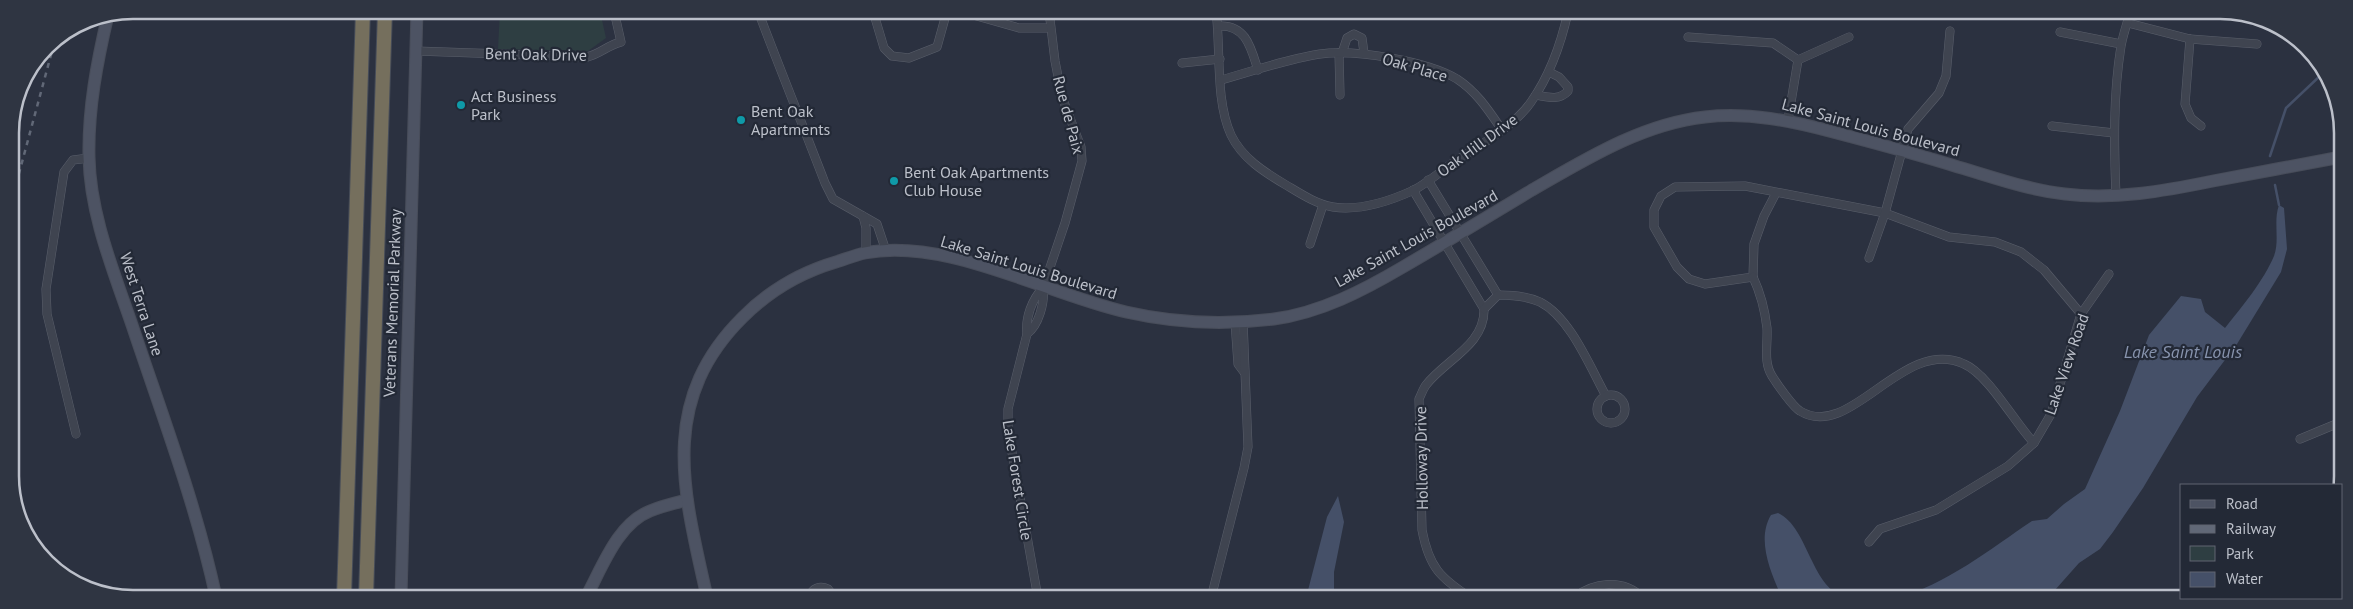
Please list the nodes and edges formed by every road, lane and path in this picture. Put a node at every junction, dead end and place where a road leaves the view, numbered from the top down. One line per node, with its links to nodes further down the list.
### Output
1 (363, 19): 71 (highway)
2 (385, 19): 72 (highway)
3 (417, 19): 24 (main road, Veterans Memorial Parkway)
4 (616, 19): 24 (street, Bent Oak Drive)
5 (761, 19): 49 (street)
6 (875, 19): 7 (street)
7 (945, 19)
8 (987, 19): 16 (street)
9 (1049, 19): 16 (street, Rue de Paix)
10 (1217, 19): 15 (street, Oak Hill Drive)
11 (1566, 19): 31 (street, Oak Hill Drive)
12 (2129, 19): 14 (street)
13 (106, 22): 41 (main road, West Terra Lane)
14 (2128, 23): 21 (street); 22 (street)
15 (1218, 26): 27 (street, Oak Hill Drive); 30 (street)
16 (1050, 28): 58 (street, Rue de Paix)
17 (1950, 31): 40 (street)
18 (2060, 32): 22 (street)
19 (1688, 37): 28 (street)
20 (1849, 37): 28 (street)
21 (2190, 39): 23 (street); 37 (street)
22 (2121, 44): 39 (street)
23 (2257, 44)
24 (416, 51): 73 (main road, Veterans Memorial Parkway)
25 (1340, 53): 26 (street, Oak Place); 26 (street, Oak Place); 30 (street, Oak Place); 33 (street)
26 (1364, 53): 38 (street, Oak Place)
27 (1220, 59): 29 (street); 32 (street, Oak Hill Drive)
28 (1798, 60): 35 (street)
29 (1182, 64)
30 (1258, 70): 32 (street, Oak Place)
31 (1549, 72): 34 (street, Oak Hill Drive); 34 (street)
32 (1221, 80): 47 (street, Oak Hill Drive)
33 (1340, 95)
34 (1536, 95): 38 (street, Oak Hill Drive)
35 (1788, 120): 40 (main road, Lake Saint Louis Boulevard); 50 (main road, Lake Saint Louis Boulevard)
36 (2052, 126): 39 (street)
37 (2201, 126)
38 (1502, 130): 43 (street, Oak Hill Drive)
39 (2114, 133): 46 (street)
40 (1903, 150): 46 (main road, Lake Saint Louis Boulevard); 48 (street)
41 (89, 158): 65 (street); 70 (main road, West Terra Lane)
42 (2334, 158): 46 (main road, Lake Saint Louis Boulevard)
43 (1428, 180): 44 (street, Oak Hill Drive); 50 (street)
44 (1413, 190): 47 (street, Oak Hill Drive); 51 (street)
45 (1776, 193): 48 (street); 57 (street); 57 (street)
46 (2116, 196)
47 (1323, 205): 52 (street)
48 (1885, 213): 55 (street); 61 (street)
49 (863, 216): 53 (street); 54 (street)
50 (1460, 233): 51 (main road, Lake Saint Louis Boulevard); 59 (street)
51 (1445, 242): 60 (street); 62 (main road, Lake Saint Louis Boulevard)
52 (1310, 244)
53 (886, 251): 54 (main road, Lake Saint Louis Boulevard); 58 (main road, Lake Saint Louis Boulevard)
54 (866, 252): 68 (main road, Lake Saint Louis Boulevard)
55 (1869, 258)
56 (2109, 274): 61 (street, Lake View Road)
57 (1753, 277): 67 (street)
58 (1043, 288): 62 (main road, Lake Saint Louis Boulevard); 78 (street, Lake Forest Circle)
59 (1498, 295): 60 (street); 63 (street)
60 (1484, 309): 80 (street, Holloway Drive)
61 (2081, 314): 67 (street, Lake View Road)
62 (1239, 322): 79 (street)
63 (1606, 396)
64 (2334, 425): 66 (street)
65 (76, 434)
66 (2300, 439)
67 (2034, 443): 69 (street, Lake View Road)
68 (688, 500): 74 (main road); 75 (main road, Lake Saint Louis Boulevard)
69 (1869, 542)
70 (214, 590)
71 (344, 590)
72 (366, 590)
73 (401, 590)
74 (590, 590)
75 (706, 590)
76 (813, 590): 77 (street)
77 (829, 590)
78 (1037, 590)
79 (1213, 590)
80 (1459, 590)
81 (1584, 590): 82 (street)
82 (1632, 590)

